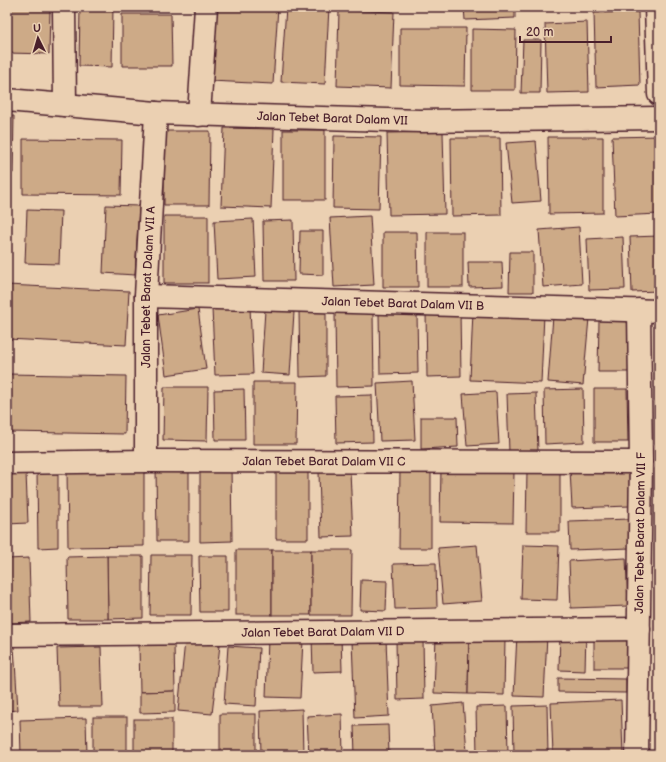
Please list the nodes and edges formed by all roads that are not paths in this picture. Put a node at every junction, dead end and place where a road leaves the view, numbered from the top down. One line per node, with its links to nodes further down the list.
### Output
1 (64, 7): 6 (street)
2 (206, 7): 8 (street)
3 (656, 7): 4 (street)
4 (659, 94)
5 (7, 100): 6 (street, Jalan Tebet Barat Dalam VII)
6 (65, 105): 7 (street, Jalan Tebet Barat Dalam VII)
7 (156, 113): 8 (street, Jalan Tebet Barat Dalam VII); 10 (street, Jalan Tebet Barat Dalam VII A)
8 (199, 115): 9 (street, Jalan Tebet Barat Dalam VII)
9 (659, 118)
10 (146, 296): 11 (street, Jalan Tebet Barat Dalam VII B); 12 (street, Jalan Tebet Barat Dalam VII A)
11 (649, 310): 13 (street, Jalan Tebet Barat Dalam VII F)
12 (146, 460): 13 (street, Jalan Tebet Barat Dalam VII C); 14 (street, Jalan Tebet Barat Dalam VII C)
13 (641, 462): 15 (street, Jalan Tebet Barat Dalam VII F)
14 (7, 463)
15 (639, 629): 16 (street, Jalan Tebet Barat Dalam VII D); 17 (street, Jalan Tebet Barat Dalam VII F)
16 (7, 635)
17 (637, 755)

